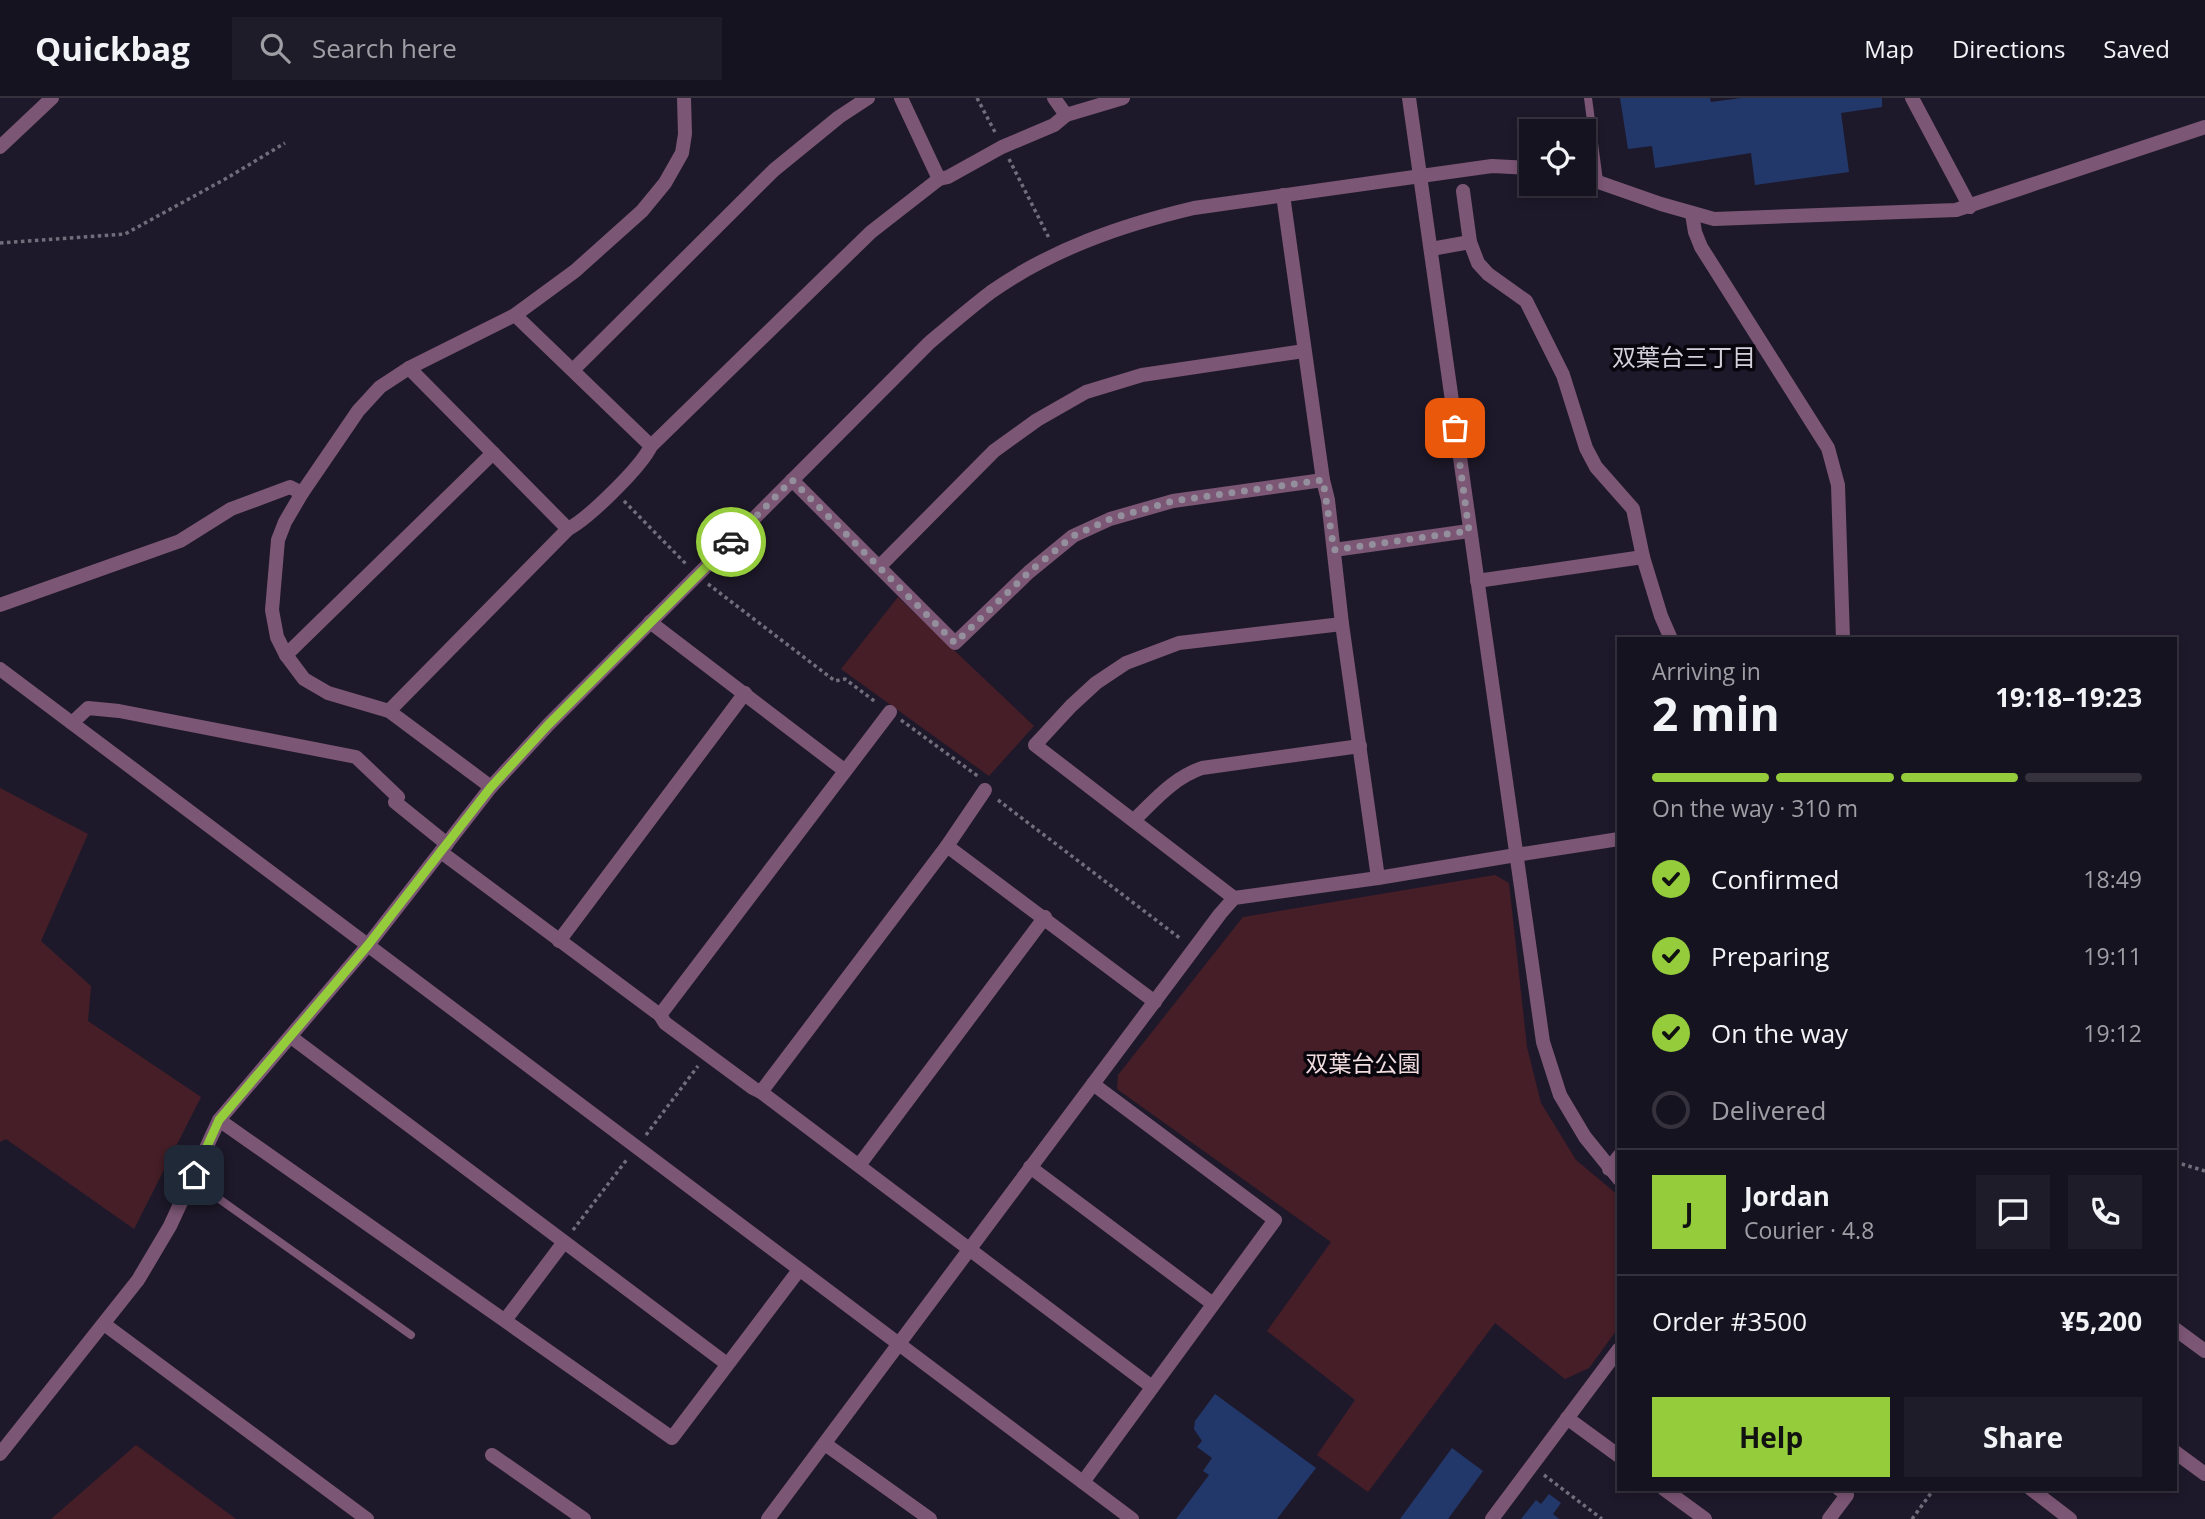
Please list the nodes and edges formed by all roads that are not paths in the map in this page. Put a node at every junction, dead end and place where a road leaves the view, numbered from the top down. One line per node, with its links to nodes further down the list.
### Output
1 (52, 98): 12 (street)
2 (868, 98): 27 (street)
3 (901, 98): 15 (street)
4 (1054, 98): 10 (street)
5 (1123, 98): 10 (street)
6 (1409, 98): 14 (street)
7 (1588, 98): 17 (lane)
8 (1912, 98): 20 (street)
9 (686, 100): 24 (street)
10 (1066, 115): 15 (street)
11 (2205, 127): 20 (street)
12 (0, 147)
13 (1519, 167): 14 (street)
14 (1420, 175): 19 (street); 23 (street)
15 (939, 179): 28 (street)
16 (1596, 180): 17 (street)
17 (1600, 181): 21 (street)
18 (1462, 191): 22 (street)
19 (1283, 195): 25 (street); 30 (street)
20 (1970, 207): 21 (street)
21 (1692, 214): 43 (street)
22 (1470, 242): 23 (street); 36 (street)
23 (1431, 250): 34 (street)
24 (515, 315): 26 (street); 27 (street)
25 (1304, 351): 31 (street); 37 (street)
26 (409, 368): 29 (street); 32 (street)
27 (572, 370): 28 (street)
28 (651, 446): 33 (street)
29 (493, 453): 33 (street); 44 (street)
30 (792, 480): 37 (street); 40 (street)
31 (1323, 480): 35 (street); 37 (street)
32 (302, 493): 39 (street); 44 (street)
33 (568, 529): 47 (street)
34 (1469, 531): 35 (street); 38 (street)
35 (1334, 550): 41 (street)
36 (1643, 557): 38 (street); 42 (street)
37 (880, 566)
38 (1477, 582): 58 (street)
39 (0, 605)
40 (650, 622): 46 (street); 52 (street)
41 (1342, 625): 50 (street); 54 (street)
42 (1670, 637)
43 (1843, 637)
44 (286, 655): 47 (street)
45 (0, 670): 49 (street)
46 (745, 693): 51 (street); 62 (street)
47 (390, 711): 52 (street)
48 (890, 712): 51 (street)
49 (72, 723): 57 (street); 63 (street)
50 (1360, 746): 54 (street); 59 (street)
51 (844, 770): 65 (street)
52 (491, 787): 57 (street)
53 (985, 790): 56 (street)
54 (1134, 820): 60 (street)
55 (1617, 839): 58 (street)
56 (947, 846): 61 (street); 68 (street)
57 (444, 848): 62 (street); 63 (street)
58 (1516, 855): 59 (street); 72 (street)
59 (1378, 878): 60 (street)
60 (1234, 898): 64 (street)
61 (1045, 917): 64 (street); 70 (street)
62 (559, 941): 65 (street)
63 (368, 945): 66 (street); 76 (street)
64 (1155, 1002): 67 (street)
65 (660, 1016): 68 (street)
66 (291, 1037): 69 (street); 74 (street)
67 (1093, 1084): 71 (street); 77 (street)
68 (761, 1091): 70 (street)
69 (219, 1120): 73 (street); 78 (street)
70 (860, 1164): 75 (street)
71 (1030, 1167): 75 (street); 77 (street)
72 (1614, 1174)
73 (188, 1187): 79 (street); 81 (lane)
74 (567, 1239): 78 (street); 85 (street)
75 (967, 1249): 82 (street); 86 (street)
76 (799, 1269): 82 (street); 85 (street)
77 (1213, 1304): 86 (street)
78 (506, 1319): 85 (street)
79 (104, 1324): 90 (street); 99 (street)
80 (2177, 1330): 83 (street)
81 (411, 1335)
82 (899, 1343): 88 (street); 94 (street)
83 (2205, 1351)
84 (1617, 1352): 87 (street)
85 (727, 1364)
86 (1152, 1387): 94 (street)
87 (1567, 1418): 92 (street); 98 (street)
88 (825, 1444): 101 (street); 102 (street)
89 (2177, 1453): 93 (street)
90 (0, 1454)
91 (492, 1455): 100 (street)
92 (1617, 1455)
93 (2205, 1474)
94 (1083, 1482): 103 (street)
95 (1667, 1491): 104 (street)
96 (1842, 1491): 105 (street)
97 (2034, 1491): 106 (street)
98 (1495, 1518)
99 (367, 1519)
100 (584, 1519)
101 (768, 1519)
102 (930, 1519)
103 (1132, 1519)
104 (1705, 1519)
105 (1829, 1519)
106 (2070, 1519)

